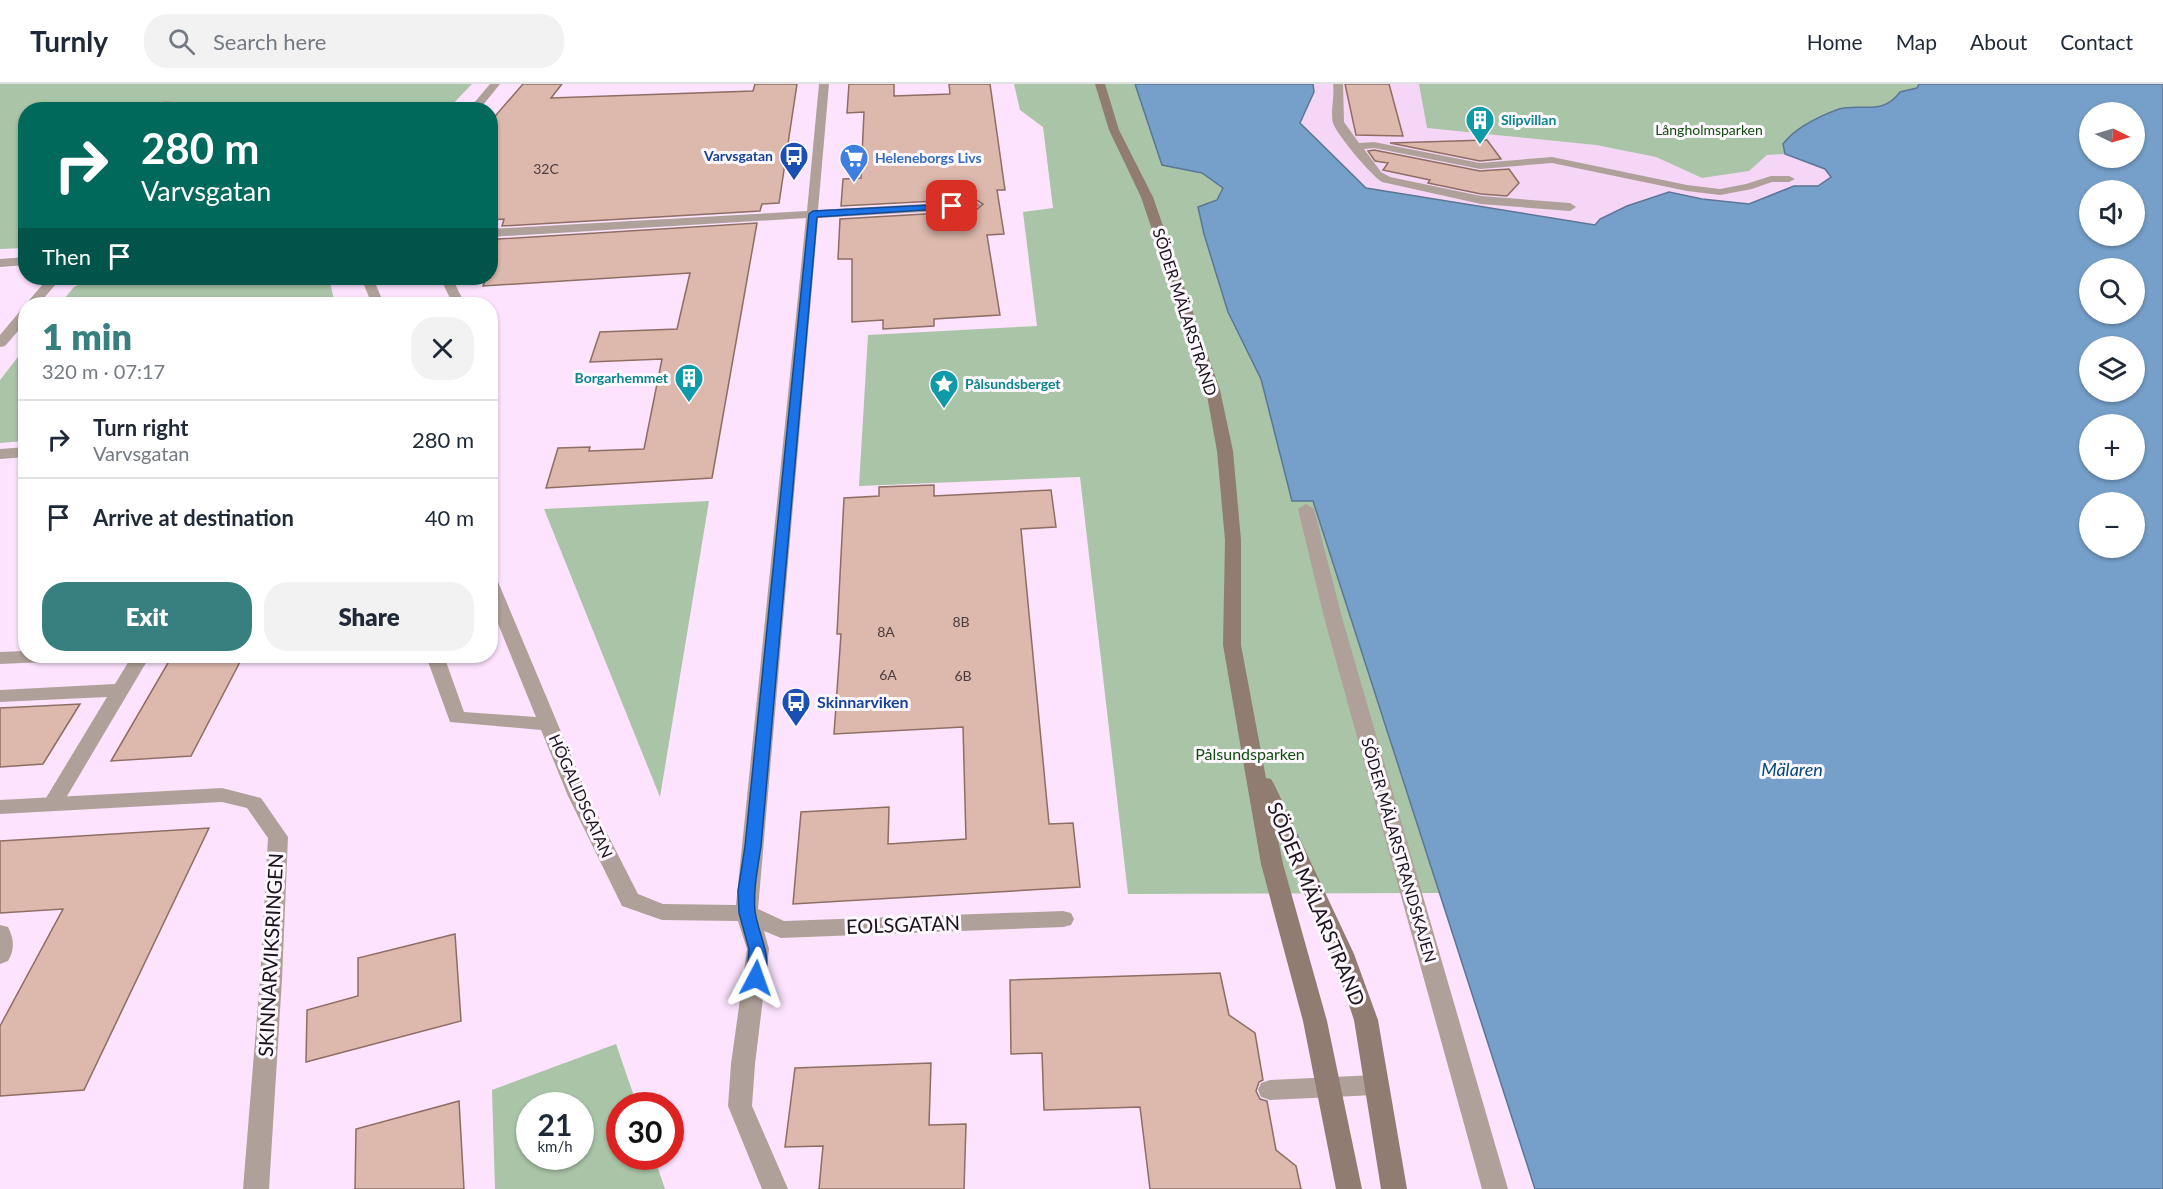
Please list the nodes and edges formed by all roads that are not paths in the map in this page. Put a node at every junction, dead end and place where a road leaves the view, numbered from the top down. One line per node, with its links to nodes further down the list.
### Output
1 (495, 84): 5 (street)
2 (824, 84): 10 (street)
3 (1100, 84): 29 (street, SÖDER MÄLARSTRAND)
4 (1338, 84): 6 (street)
5 (480, 102)
6 (1356, 147): 7 (street); 9 (street)
7 (1789, 179)
8 (975, 205): 10 (street)
9 (1570, 207)
10 (813, 214): 11 (street); 32 (street)
11 (498, 233)
12 (18, 261): 13 (street)
13 (0, 262)
14 (49, 285): 15 (street)
15 (38, 297)
16 (18, 322): 17 (street)
17 (0, 343)
18 (18, 453): 19 (street)
19 (0, 454)
20 (1306, 510): 43 (street, SÖDER MÄLARSTRANDSKAJEN)
21 (498, 600): 28 (street, HÖGALIDSGATAN)
22 (18, 657): 23 (street)
23 (0, 658)
24 (137, 663): 26 (street)
25 (437, 663): 28 (street)
26 (120, 690): 27 (street); 30 (street)
27 (0, 696)
28 (549, 724): 32 (street, HÖGALIDSGATAN)
29 (1254, 764): 36 (street, SÖDER MÄLARSTRAND); 37 (street, SÖDER MÄLARSTRAND)
30 (53, 803): 31 (street, SKINNARVIKSRINGEN); 39 (street, SKINNARVIKSRINGEN)
31 (0, 807)
32 (747, 913): 33 (street, EOLSGATAN); 40 (street)
33 (1063, 919)
34 (0, 933): 35 (street)
35 (0, 955)
36 (1375, 1085): 37 (street); 42 (street, SÖDER MÄLARSTRAND)
37 (1328, 1087): 38 (street); 41 (street, SÖDER MÄLARSTRAND)
38 (1270, 1090)
39 (256, 1189)
40 (775, 1189)
41 (1349, 1189)
42 (1394, 1189)
43 (1495, 1189)

